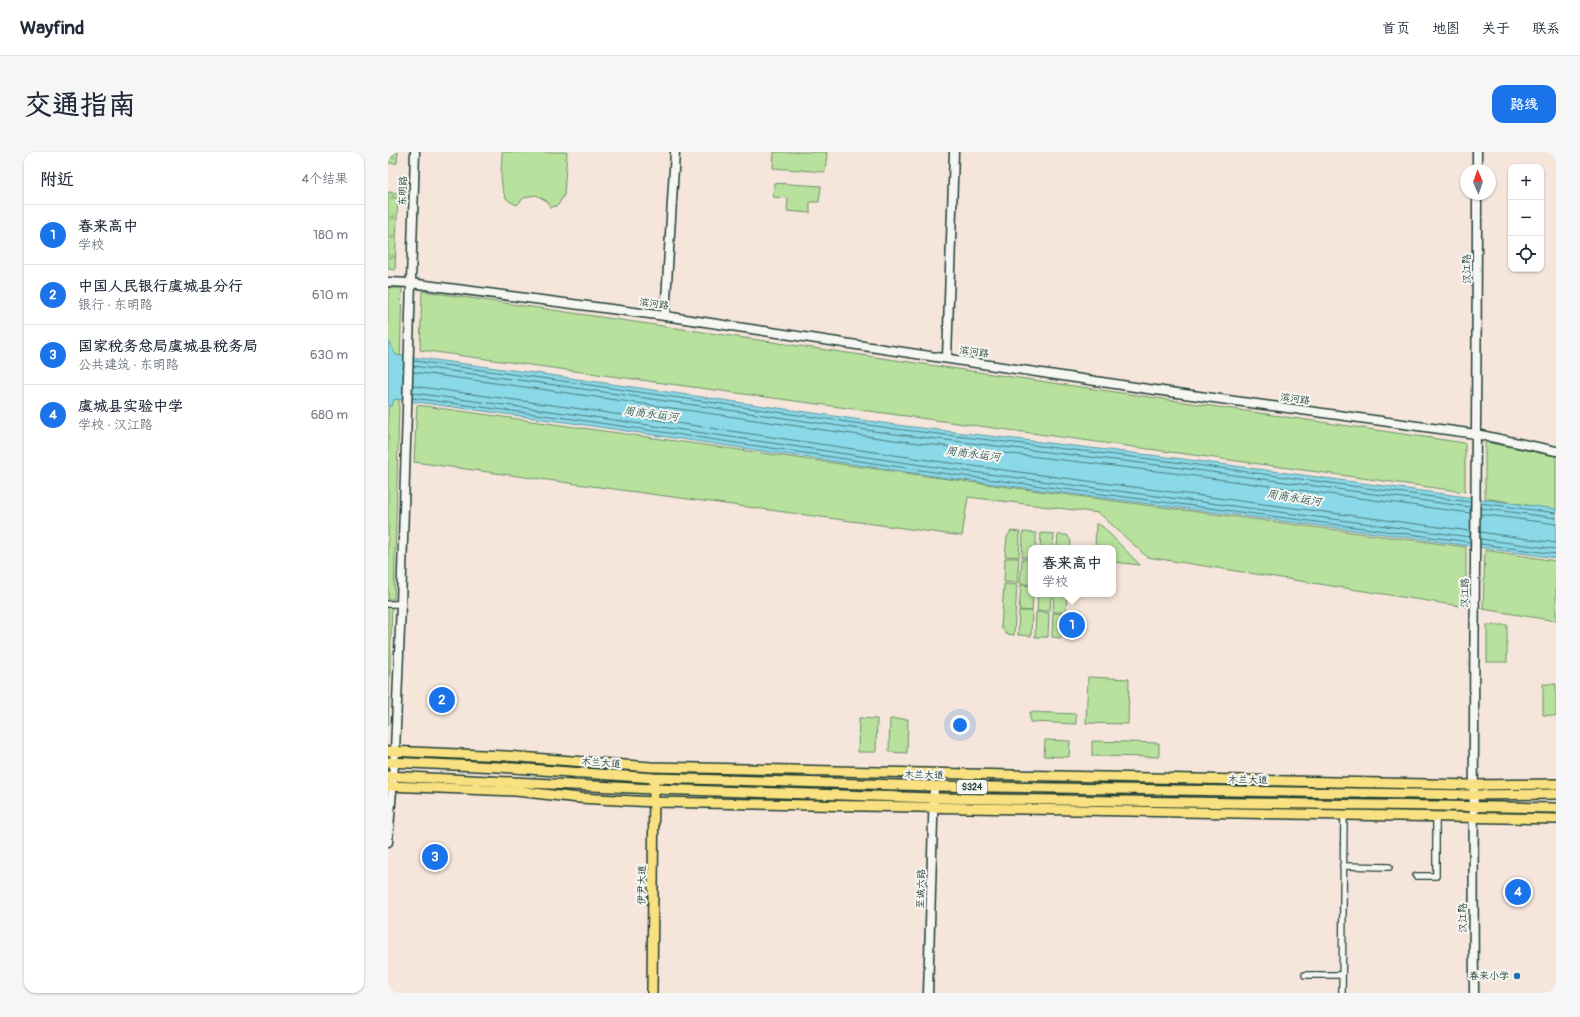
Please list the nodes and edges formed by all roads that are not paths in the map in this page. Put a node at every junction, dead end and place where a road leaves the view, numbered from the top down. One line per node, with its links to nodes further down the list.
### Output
1 (415, 152): 8 (street, 东明路)
2 (675, 152): 9 (street)
3 (954, 152): 10 (street)
4 (1477, 152): 5 (street)
5 (1477, 164)
6 (1477, 200): 11 (street, 汉江路)
7 (388, 282): 8 (street, 滨河路)
8 (410, 283): 9 (street, 滨河路); 14 (street, 东明路)
9 (665, 316): 10 (street, 滨河路)
10 (948, 358): 11 (street, 滨河路)
11 (1476, 434): 12 (street, 滨河路); 20 (street, 汉江路)
12 (1556, 451)
13 (388, 604): 14 (street)
14 (401, 604): 15 (street)
15 (391, 751): 16 (street); 20 (main road)
16 (391, 762): 17 (street); 18 (main road, 木兰大道 / S324)
17 (390, 776): 21 (street); 23 (main road, S324)
18 (654, 778): 22 (main road, 木兰大道 / S324); 23 (main road, 伊尹大道)
19 (1556, 784): 20 (main road)
20 (1473, 785): 25 (street, 汉江路)
21 (390, 786): 27 (main road); 35 (street)
22 (934, 786): 25 (main road, 木兰大道 / S324); 26 (street, 至诚六路)
23 (654, 789): 26 (main road, S324); 27 (main road, 伊尹大道)
24 (1556, 794): 25 (main road, 木兰大道 / S324)
25 (1473, 795): 28 (street, 汉江路)
26 (934, 798): 28 (main road, S324); 29 (street, 至诚六路)
27 (654, 802): 29 (main road); 41 (main road, 伊尹大道)
28 (1473, 807): 30 (main road, S324); 33 (street, 汉江路)
29 (934, 808): 31 (main road); 42 (street, 至诚六路)
30 (1556, 808)
31 (1344, 816): 32 (main road); 36 (street)
32 (1436, 817): 33 (main road); 38 (street)
33 (1473, 818): 34 (main road); 44 (street, 汉江路)
34 (1556, 819)
35 (388, 842)
36 (1344, 866): 37 (street); 40 (street)
37 (1389, 867)
38 (1416, 876)
39 (1305, 975): 40 (street)
40 (1342, 975): 43 (street)
41 (652, 993)
42 (928, 993)
43 (1342, 993)
44 (1474, 993)

